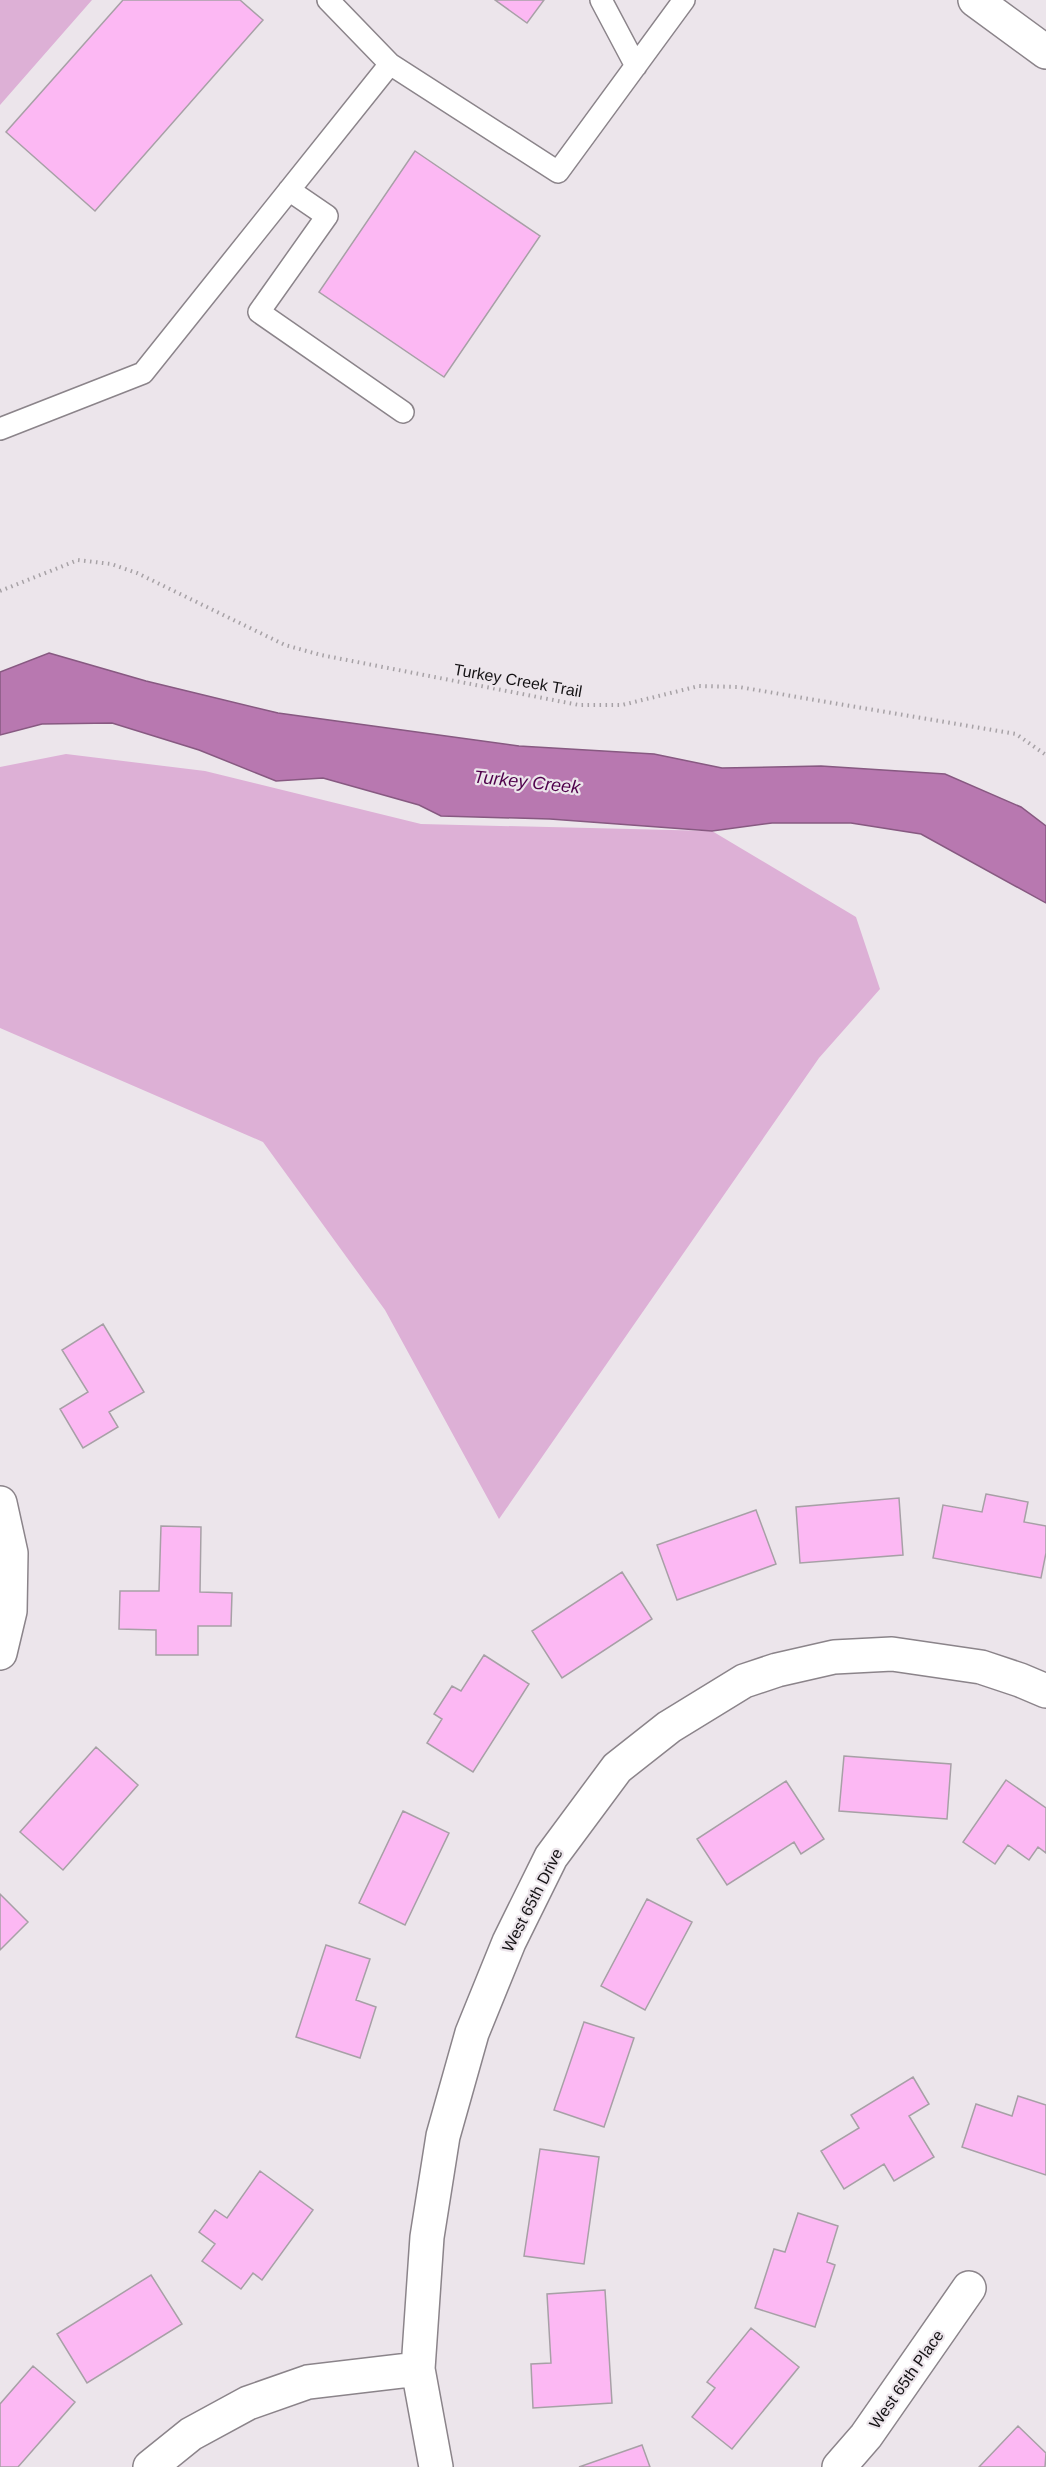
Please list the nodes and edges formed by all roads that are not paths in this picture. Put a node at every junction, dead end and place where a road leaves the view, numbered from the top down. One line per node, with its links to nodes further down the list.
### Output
1 (328, 0): 6 (lane)
2 (601, 0): 7 (lane)
3 (684, 0): 7 (lane)
4 (975, 0): 5 (street)
5 (1046, 52)
6 (390, 64): 7 (lane); 8 (lane)
7 (636, 66)
8 (289, 190): 9 (lane); 10 (lane)
9 (403, 412)
10 (0, 429)
11 (0, 1503): 12 (street)
12 (0, 1653)
13 (1046, 1691): 15 (street, West 65th Drive)
14 (969, 2288): 18 (street, West 65th Place)
15 (418, 2369): 16 (street); 17 (street, West 65th Drive)
16 (150, 2467)
17 (436, 2467)
18 (839, 2467)

